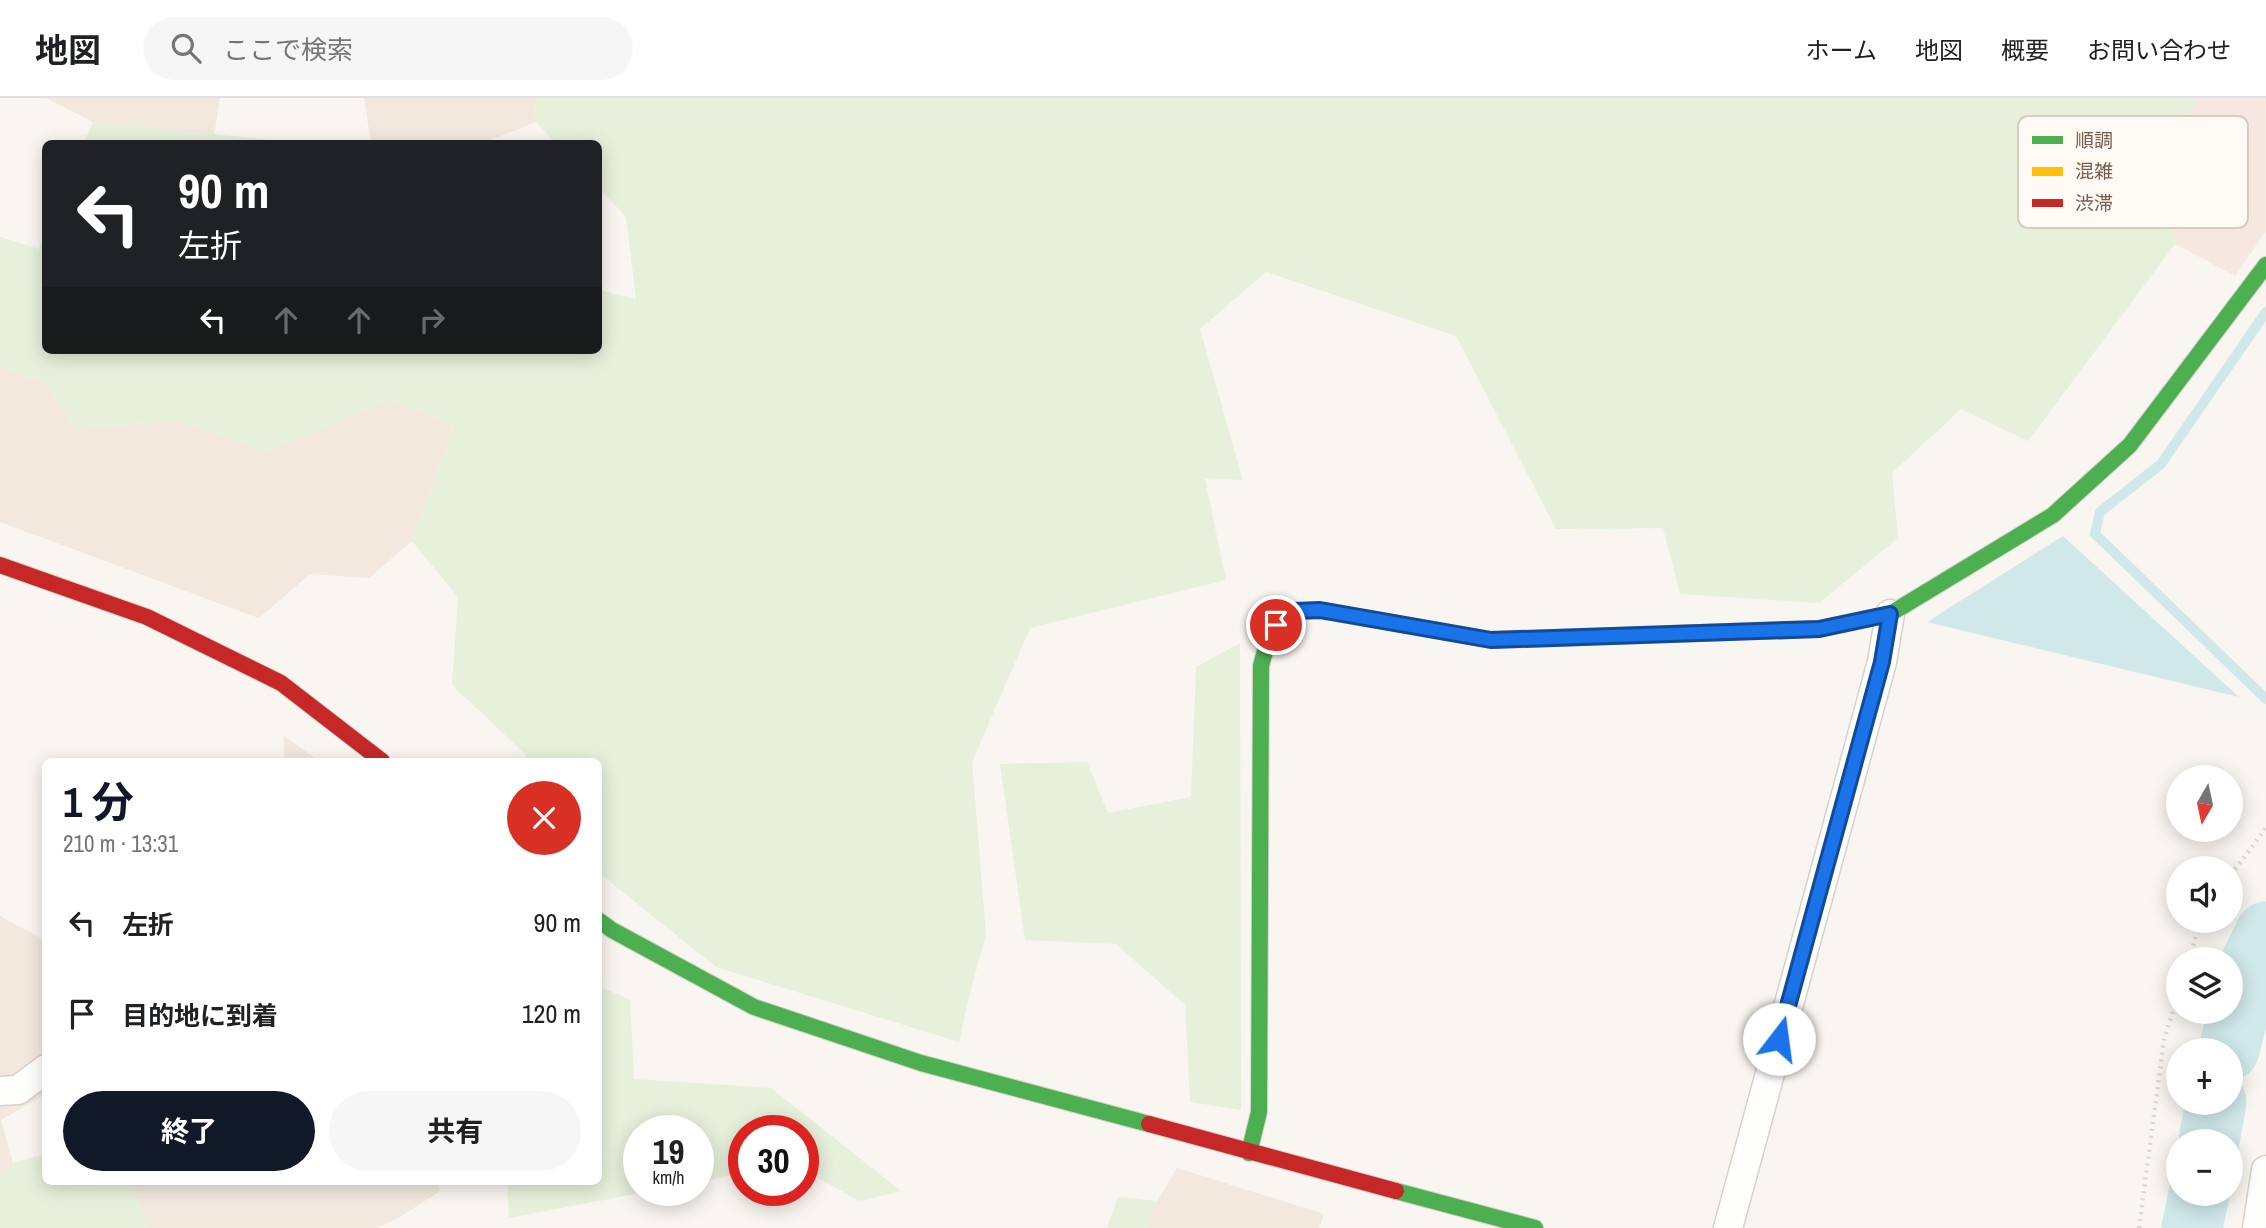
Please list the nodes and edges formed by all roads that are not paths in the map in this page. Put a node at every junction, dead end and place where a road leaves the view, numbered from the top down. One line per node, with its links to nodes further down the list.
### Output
1 (2266, 265): 3 (street)
2 (0, 565): 4 (street)
3 (1890, 614): 8 (street); 11 (street)
4 (376, 758)
5 (602, 923): 8 (street)
6 (42, 1072): 7 (street)
7 (0, 1091)
8 (1249, 1153): 10 (street)
9 (2266, 1170): 12 (street)
10 (1535, 1228)
11 (1728, 1228)
12 (2257, 1228)

